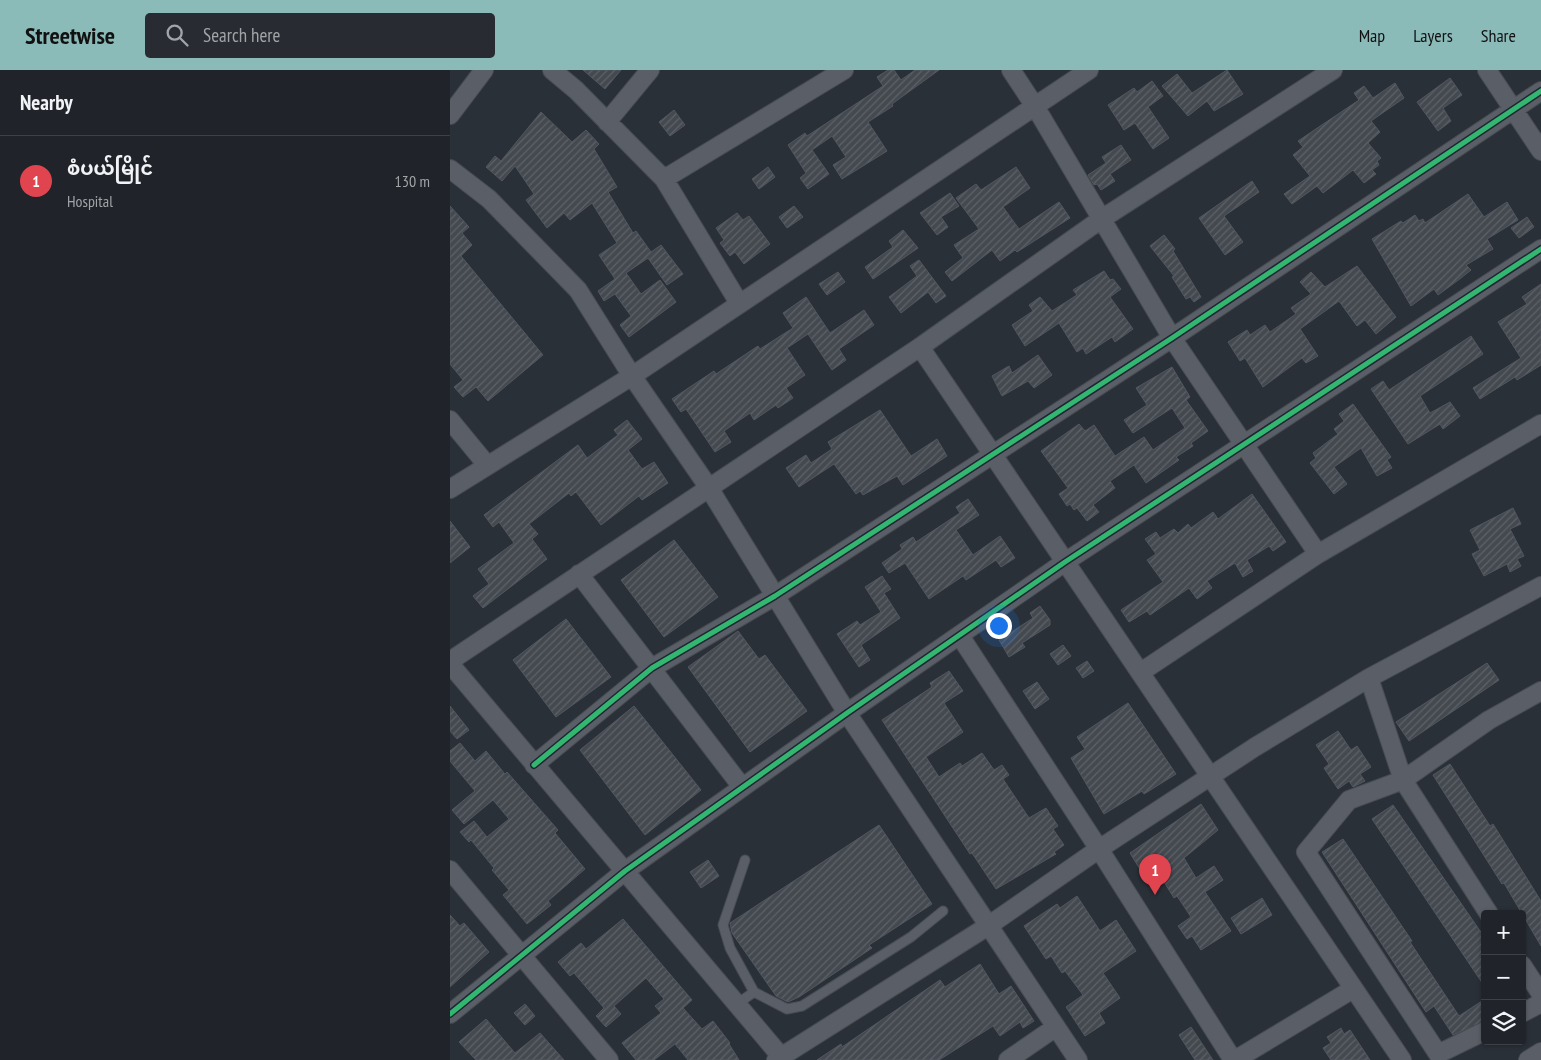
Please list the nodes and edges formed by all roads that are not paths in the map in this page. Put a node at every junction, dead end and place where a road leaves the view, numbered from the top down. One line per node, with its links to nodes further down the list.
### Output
1 (484, 70): 12 (street)
2 (552, 70): 13 (street)
3 (650, 70): 13 (street)
4 (844, 70): 16 (street)
5 (1011, 70): 10 (street)
6 (1089, 70): 10 (street)
7 (1333, 70): 17 (street)
8 (1487, 70): 11 (street)
9 (1541, 91): 11 (street)
10 (1036, 108): 17 (street); 19 (street)
11 (1513, 109): 14 (street); 20 (street)
12 (450, 115)
13 (607, 122): 16 (street)
14 (1541, 151)
15 (450, 170): 22 (street)
16 (664, 179): 19 (street)
17 (1100, 220): 20 (street); 21 (street)
18 (1541, 248): 25 (street)
19 (738, 303): 22 (street)
20 (1172, 338): 25 (street); 26 (street)
21 (920, 347): 26 (street); 28 (street)
22 (632, 376): 27 (street); 28 (street)
23 (450, 420): 27 (street)
24 (1541, 424): 30 (street)
25 (1245, 444): 30 (street); 31 (street)
26 (993, 455): 31 (street); 34 (street)
27 (487, 465): 29 (street)
28 (709, 488): 32 (street); 34 (street)
29 (450, 489)
30 (1318, 554): 38 (street)
31 (1065, 562): 35 (street); 38 (street)
32 (579, 574): 36 (street); 37 (street)
33 (1541, 586): 39 (street)
34 (775, 596): 37 (street); 41 (street)
35 (960, 636): 41 (street); 46 (street)
36 (450, 663): 42 (street)
37 (652, 668): 42 (street); 45 (street)
38 (1141, 672): 43 (street)
39 (1369, 678): 43 (street); 44 (street)
40 (1541, 691): 44 (street)
41 (847, 713): 45 (street); 52 (street)
42 (534, 765): 49 (street)
43 (1209, 776): 46 (street); 55 (street)
44 (1403, 780): 50 (street); 63 (street)
45 (742, 787): 49 (street)
46 (1099, 849): 52 (street); 69 (street)
47 (745, 860): 56 (lane)
48 (450, 870): 53 (street)
49 (625, 871): 53 (street); 59 (street)
50 (1486, 910)
51 (943, 911): 56 (lane)
52 (988, 926): 62 (street); 65 (street)
53 (521, 955): 61 (street); 66 (street)
54 (1526, 971): 57 (street)
55 (1353, 989): 69 (street); 70 (street)
56 (754, 992): 59 (lane)
57 (1541, 994)
58 (1541, 1003): 60 (street)
59 (737, 1004): 65 (street)
60 (1526, 1011)
61 (450, 1014)
62 (1056, 1027): 67 (street); 68 (street)
63 (1481, 1033)
64 (1541, 1052): 71 (street)
65 (780, 1059)
66 (609, 1060)
67 (1008, 1060)
68 (1078, 1060)
69 (1234, 1060)
70 (1402, 1060)
71 (1528, 1060)

